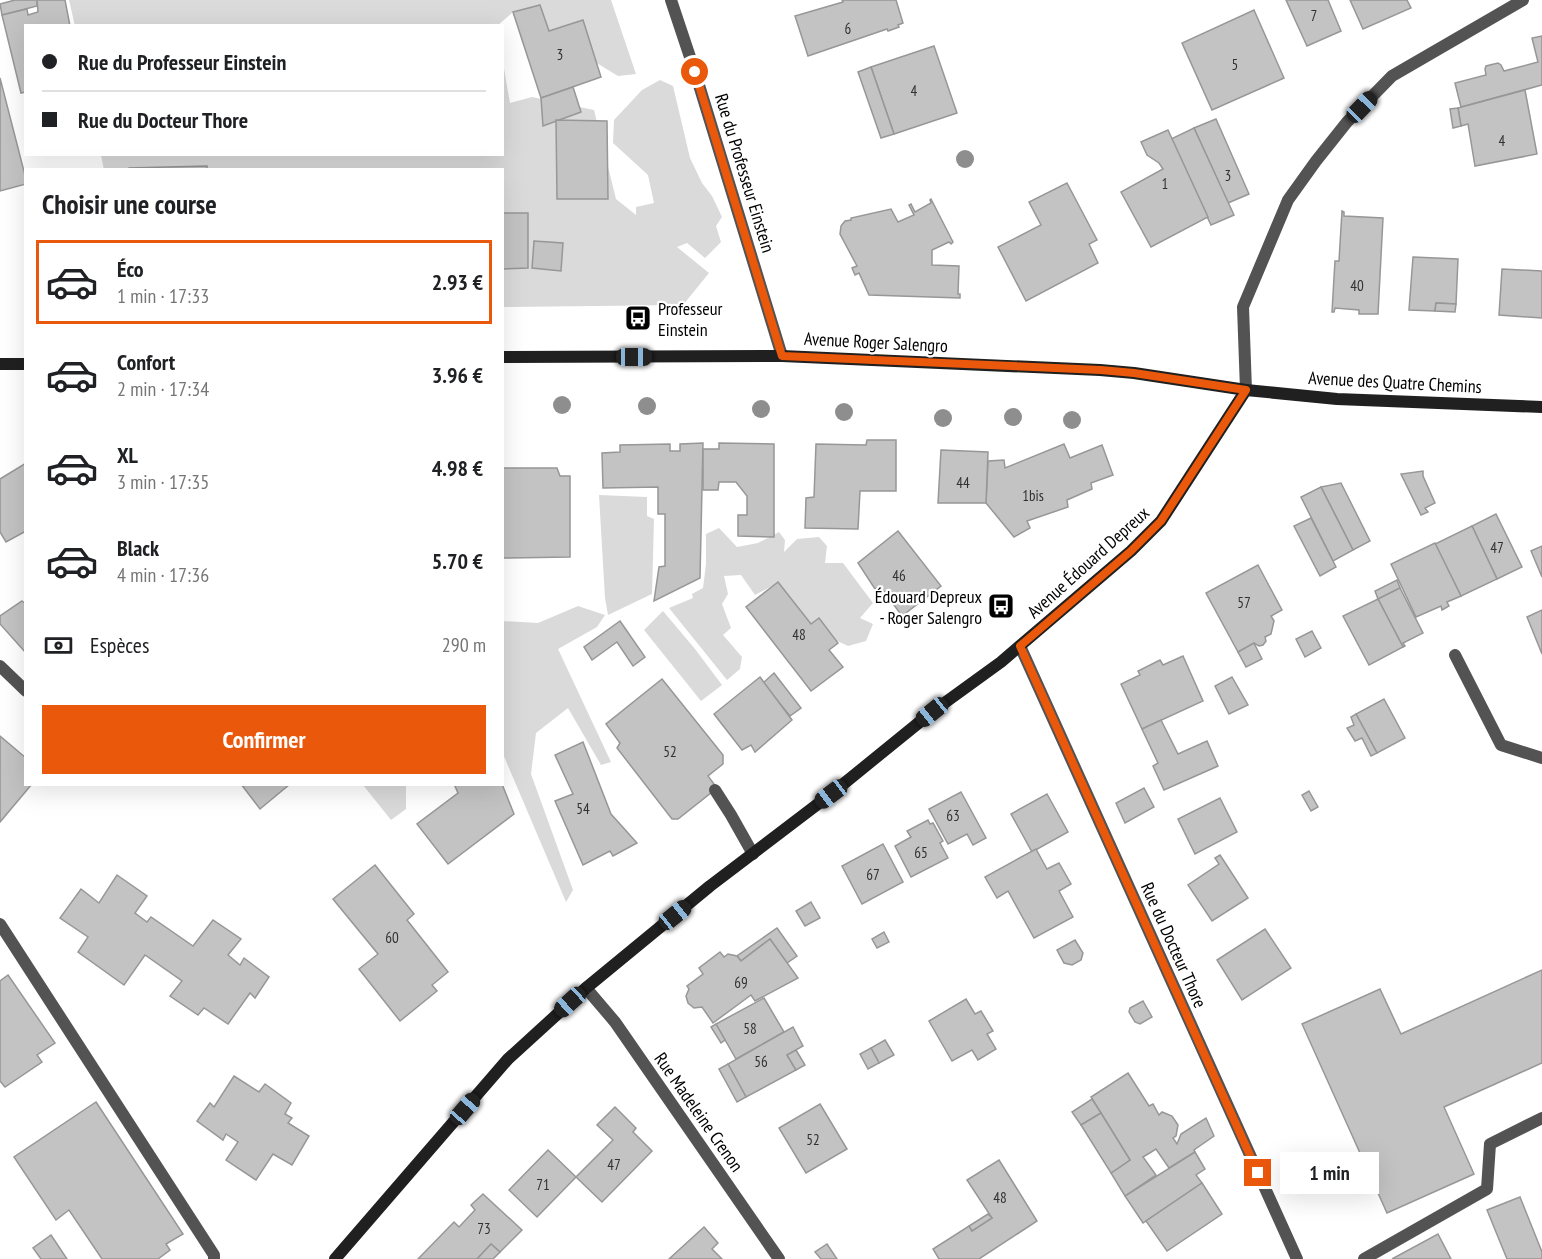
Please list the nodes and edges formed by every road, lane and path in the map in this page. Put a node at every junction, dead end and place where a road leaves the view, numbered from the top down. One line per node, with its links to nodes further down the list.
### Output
1 (671, 0): 3 (street, Rue du Professeur Einstein)
2 (1523, 0): 7 (street)
3 (782, 356): 4 (street, Avenue Roger Salengro); 7 (street, Avenue Roger Salengro)
4 (504, 357)
5 (0, 364): 6 (street)
6 (24, 364)
7 (1246, 390): 8 (street, Avenue des Quatre Chemins); 9 (street, Avenue Édouard Depreux)
8 (1542, 407)
9 (1020, 646): 15 (street, Avenue Édouard Depreux); 22 (street, Rue du Docteur Thore)
10 (1455, 656): 13 (street)
11 (0, 666): 12 (street)
12 (24, 689)
13 (1542, 758)
14 (715, 790): 15 (street)
15 (753, 854): 17 (street, Avenue Édouard Depreux)
16 (0, 924): 19 (street)
17 (586, 987): 20 (street, Avenue Édouard Depreux); 21 (street, Rue Madeleine Crenon)
18 (1542, 1118): 23 (street)
19 (214, 1259)
20 (334, 1259)
21 (779, 1259)
22 (1297, 1259)
23 (1364, 1259)

